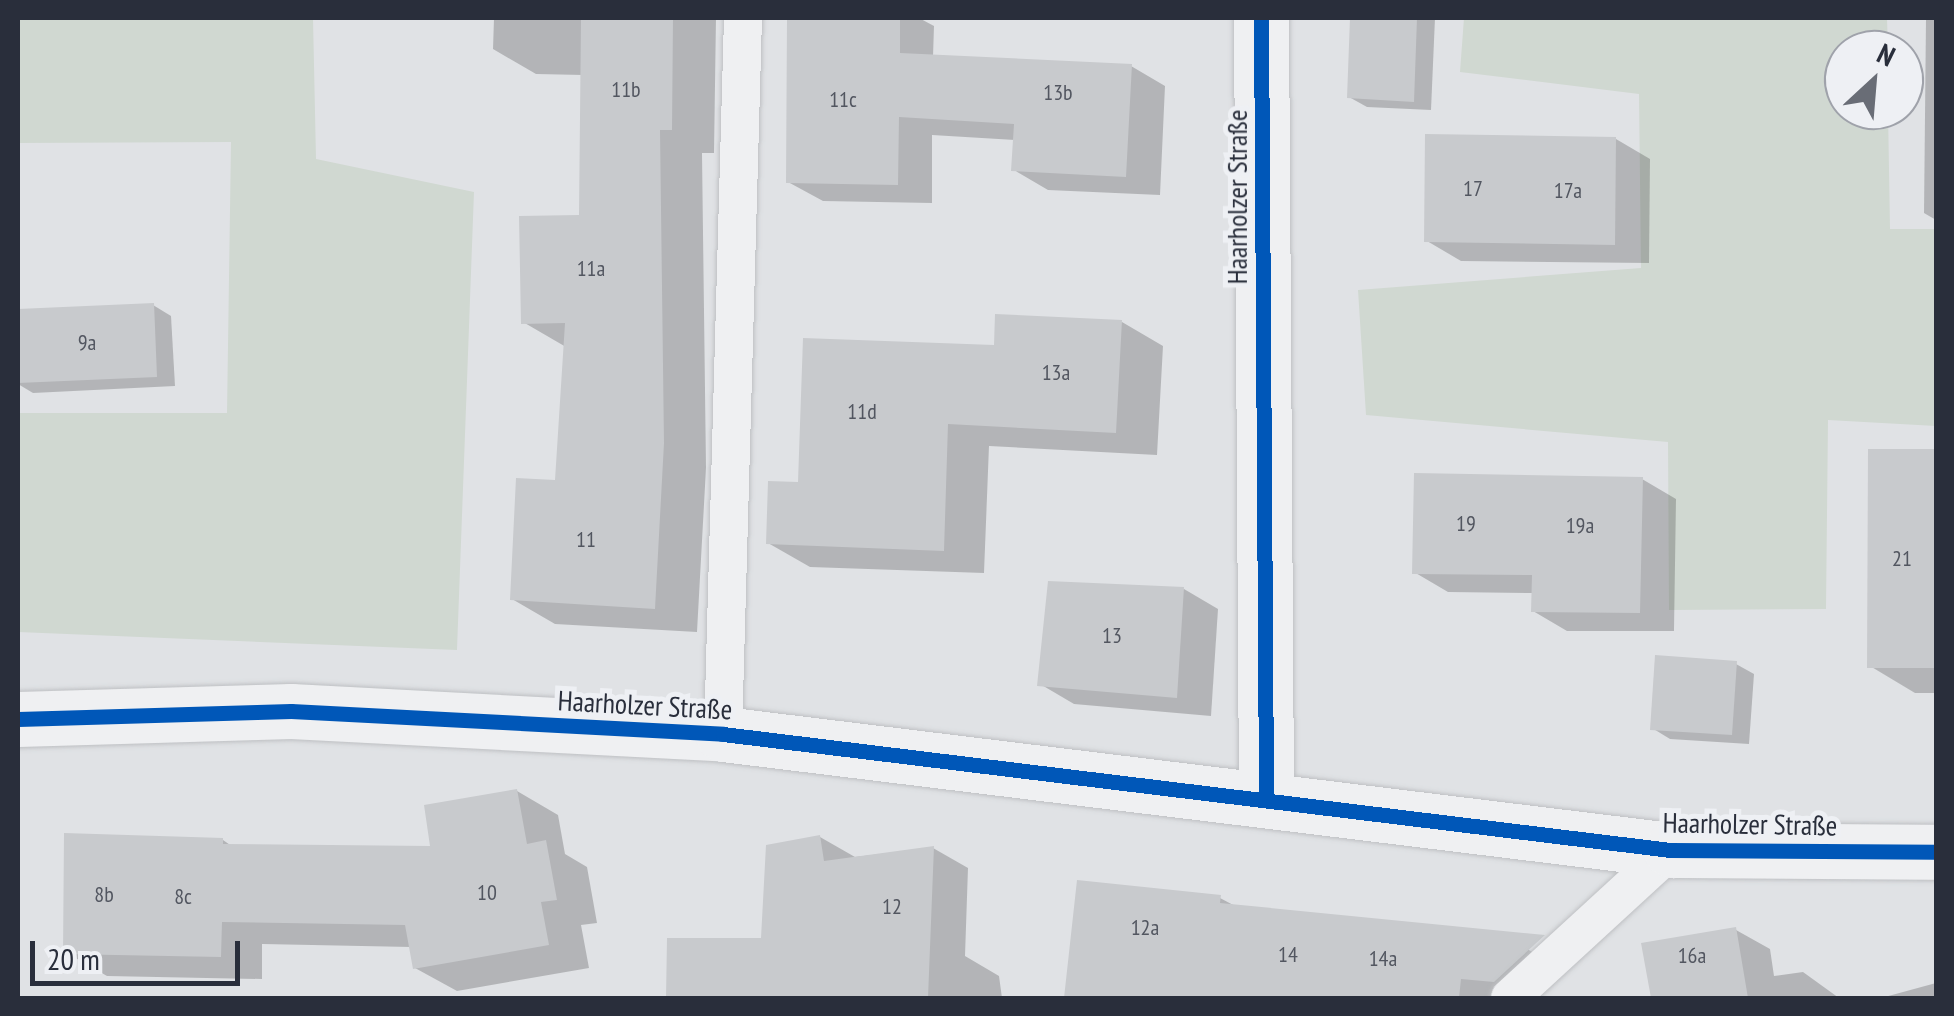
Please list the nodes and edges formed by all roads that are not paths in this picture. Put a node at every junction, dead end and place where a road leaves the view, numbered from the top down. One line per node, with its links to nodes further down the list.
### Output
1 (744, 18): 4 (lane, Haarholzer Straße)
2 (1261, 18): 5 (street, Haarholzer Straße)
3 (18, 719): 4 (street, Haarholzer Straße)
4 (722, 734): 5 (street, Haarholzer Straße)
5 (1266, 796): 6 (street, Haarholzer Straße)
6 (1671, 850): 7 (street, Haarholzer Straße); 8 (lane)
7 (1936, 852)
8 (1510, 998)

